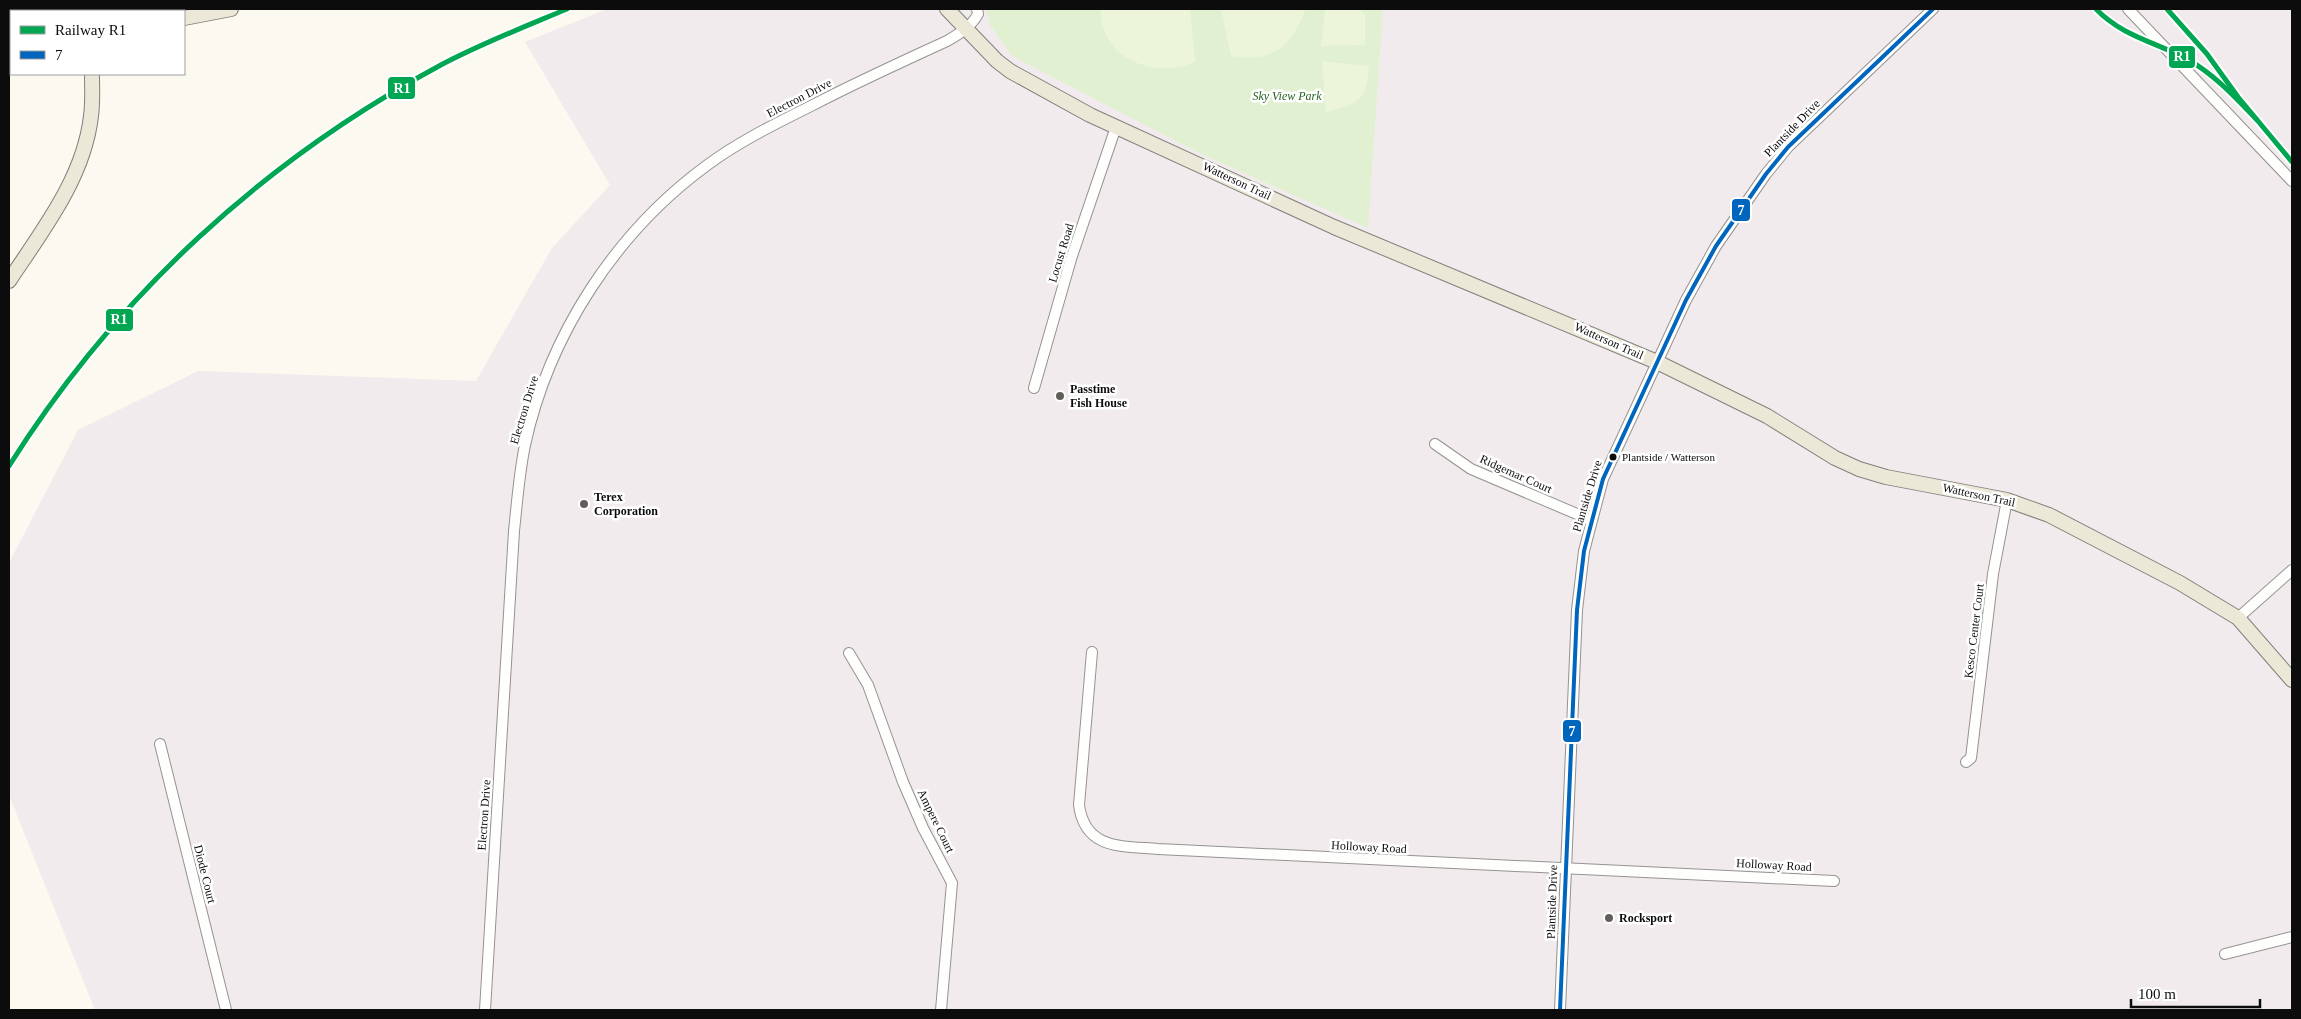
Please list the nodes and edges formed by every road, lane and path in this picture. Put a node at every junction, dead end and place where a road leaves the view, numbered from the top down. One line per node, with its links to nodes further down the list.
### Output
1 (231, 9): 6 (main road)
2 (947, 9): 7 (main road, Watterson Trail)
3 (977, 9): 7 (street)
4 (1933, 9): 12 (street, Plantside Drive)
5 (2128, 9): 10 (street)
6 (185, 18)
7 (966, 29): 9 (main road, Watterson Trail); 29 (street, Electron Drive)
8 (92, 75): 11 (main road)
9 (1116, 127): 12 (main road, Watterson Trail); 13 (street, Locust Road)
10 (2292, 181)
11 (9, 281)
12 (1657, 362): 15 (main road, Watterson Trail); 16 (street, Plantside Drive)
13 (1034, 388)
14 (1435, 444): 16 (street, Ridgemar Court)
15 (2007, 500): 18 (main road, Watterson Trail); 23 (street, Kesco Center Court)
16 (1591, 520): 24 (street, Plantside Drive)
17 (2292, 570): 18 (street)
18 (2238, 618): 21 (main road, Watterson Trail)
19 (1092, 652): 24 (street, Holloway Road)
20 (849, 653): 30 (street, Ampere Court)
21 (2292, 680)
22 (160, 744): 28 (street, Diode Court)
23 (1966, 762)
24 (1566, 870): 25 (street, Holloway Road); 31 (street, Plantside Drive)
25 (1834, 881)
26 (2292, 937): 27 (street)
27 (2225, 954)
28 (226, 1010)
29 (485, 1010)
30 (941, 1010)
31 (1560, 1010)

